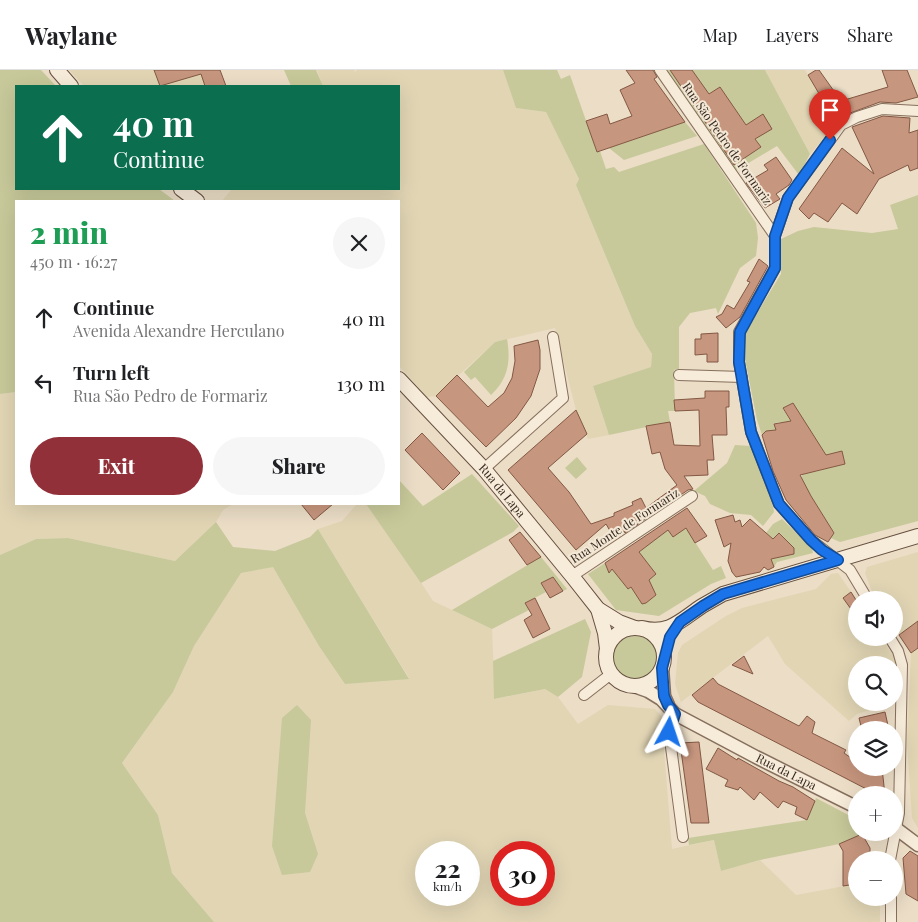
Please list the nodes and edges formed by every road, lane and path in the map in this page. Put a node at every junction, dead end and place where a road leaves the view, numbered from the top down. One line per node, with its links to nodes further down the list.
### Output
1 (57, 70): 3 (main road)
2 (660, 70): 7 (street, Rua São Pedro de Formariz)
3 (70, 85)
4 (918, 111): 8 (street)
5 (182, 190): 6 (main road)
6 (196, 200)
7 (760, 214): 8 (street); 9 (street, Rua São Pedro de Formariz)
8 (783, 214): 9 (street)
9 (775, 236): 12 (street)
10 (553, 337): 14 (street)
11 (678, 376): 12 (street)
12 (742, 377): 17 (street)
13 (400, 381): 14 (main road, Rua da Lapa)
14 (484, 469): 18 (main road, Rua da Lapa)
15 (692, 496): 18 (street, Rua Monte de Formariz)
16 (918, 536): 17 (main road)
17 (838, 560): 19 (street); 21 (main road)
18 (572, 576): 20 (main road, Rua da Lapa)
19 (863, 591)
20 (598, 609): 22 (main road, Rua da Lapa); 24 (main road, Rua da Lapa)
21 (680, 622): 22 (main road); 25 (main road)
22 (638, 628): 24 (main road); 25 (main road)
23 (895, 646): 30 (street)
24 (607, 649): 26 (main road)
25 (663, 663): 27 (main road); 29 (street)
26 (611, 674): 27 (main road); 28 (street)
27 (634, 686): 29 (street, Rua da Lapa)
28 (584, 695)
29 (671, 709): 31 (street, Rua da Lapa); 33 (street)
30 (899, 786)
31 (848, 803)
32 (903, 834): 34 (street)
33 (683, 837)
34 (918, 845)
35 (891, 906): 36 (street)
36 (891, 922)

